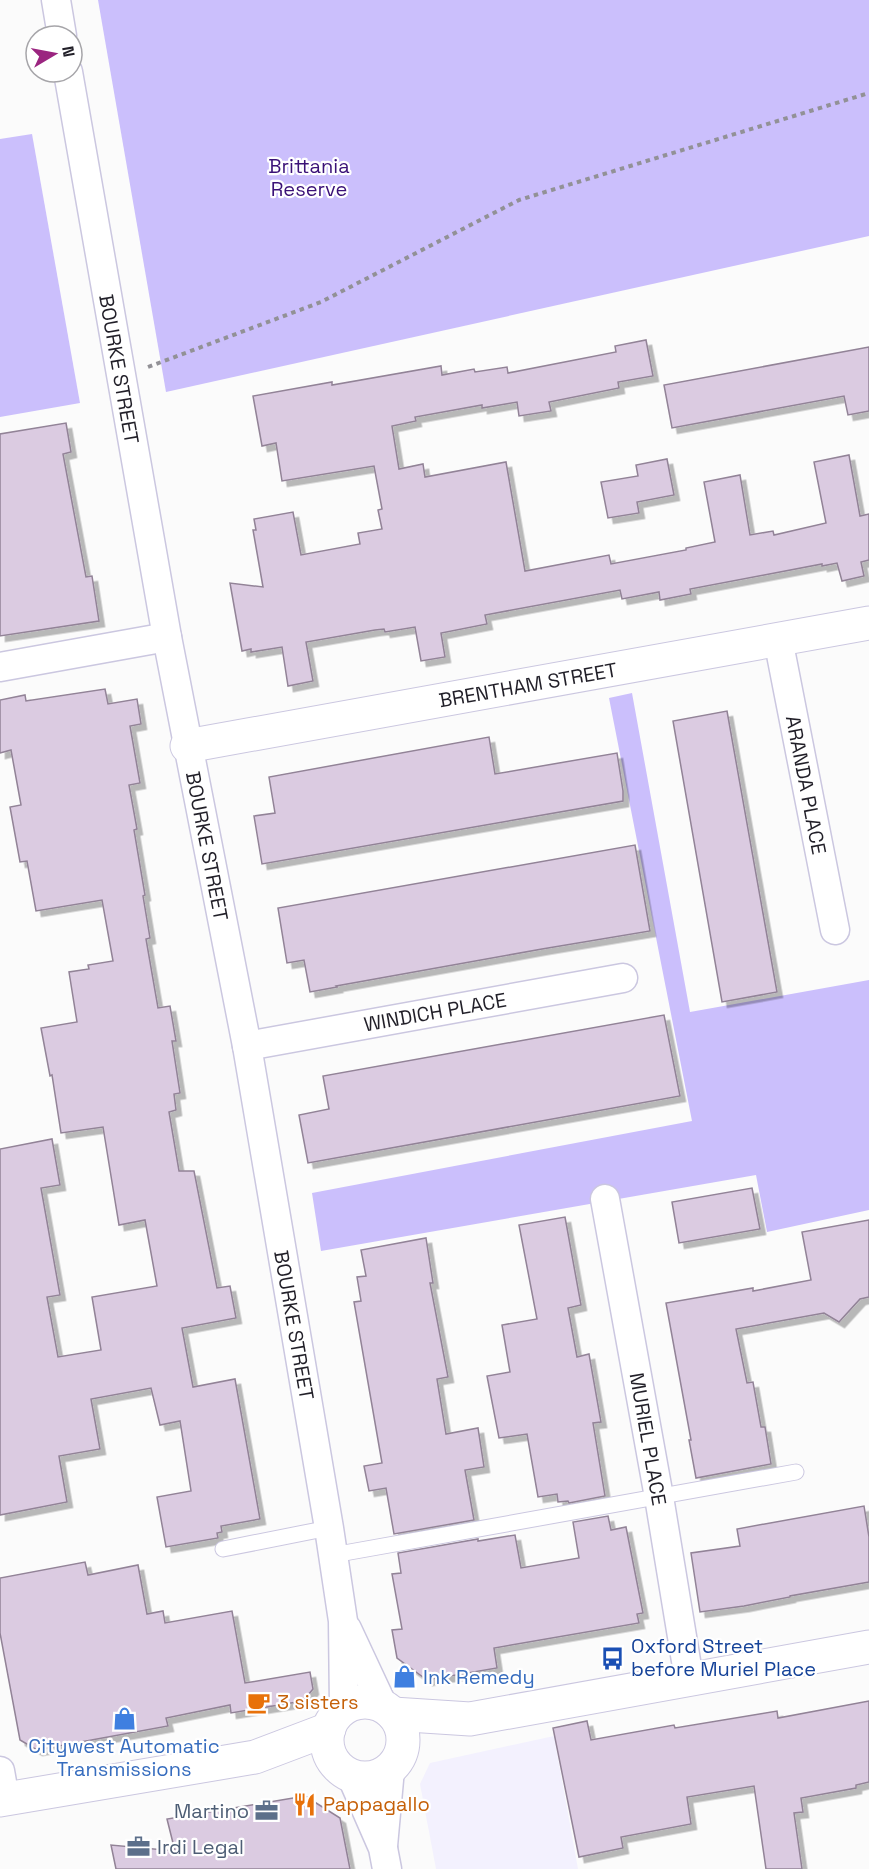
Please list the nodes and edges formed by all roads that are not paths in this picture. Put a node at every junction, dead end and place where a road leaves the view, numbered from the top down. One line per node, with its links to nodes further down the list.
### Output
1 (56, 0): 2 (street)
2 (60, 24)
3 (70, 84): 5 (street, BOURKE STREET)
4 (869, 623): 6 (main road, BRENTHAM STREET)
5 (167, 637): 7 (street); 8 (street, BOURKE STREET)
6 (778, 639): 8 (main road, BRENTHAM STREET); 9 (street, ARANDA PLACE)
7 (0, 667)
8 (187, 746): 11 (street, BOURKE STREET)
9 (835, 930)
10 (623, 978): 11 (street, WINDICH PLACE)
11 (247, 1047): 15 (street, BOURKE STREET)
12 (605, 1199): 14 (street, MURIEL PLACE)
13 (796, 1472): 14 (lane)
14 (659, 1497): 15 (lane); 19 (street, MURIEL PLACE)
15 (331, 1541): 16 (lane); 17 (street, BOURKE STREET)
16 (224, 1549)
17 (343, 1622): 20 (street, BOURKE STREET); 21 (street, BOURKE STREET)
18 (869, 1647): 19 (main road)
19 (689, 1678): 22 (main road)
20 (388, 1710): 21 (main road); 22 (main road); 24 (main road)
21 (336, 1719): 23 (main road); 25 (main road)
22 (470, 1719): 24 (main road)
23 (255, 1757): 25 (main road); 26 (main road)
24 (394, 1763): 25 (main road); 27 (street)
25 (345, 1771): 27 (street)
26 (2, 1790)
27 (385, 1858)

